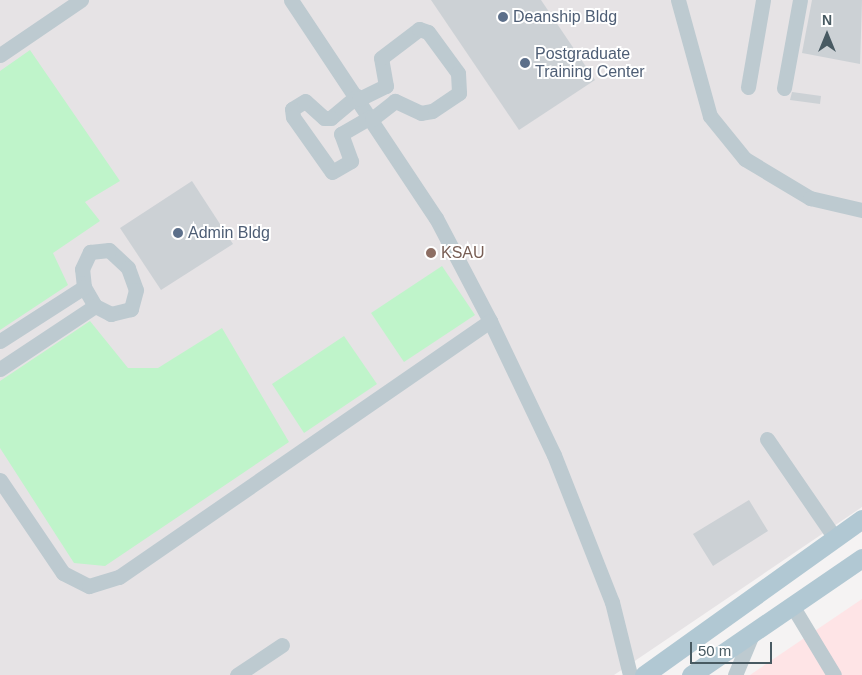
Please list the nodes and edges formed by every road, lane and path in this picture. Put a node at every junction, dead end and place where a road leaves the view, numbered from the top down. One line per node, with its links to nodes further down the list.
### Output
1 (81, 0): 6 (street)
2 (291, 0): 9 (street)
3 (678, 0): 11 (street)
4 (763, 0): 7 (street)
5 (800, 0): 8 (street)
6 (0, 55)
7 (748, 87)
8 (784, 88)
9 (358, 97): 10 (street); 10 (street); 10 (street)
10 (371, 118): 14 (street)
11 (862, 210)
12 (84, 287): 13 (street); 13 (street); 15 (street)
13 (95, 306): 16 (street)
14 (490, 321): 18 (street); 26 (street)
15 (0, 342)
16 (0, 369)
17 (767, 439): 20 (street)
18 (0, 480)
19 (862, 520): 20 (main road)
20 (835, 538): 27 (main road)
21 (862, 558): 22 (main road)
22 (793, 607): 23 (main road); 30 (street)
23 (753, 632): 28 (main road); 29 (street)
24 (282, 645): 25 (street)
25 (237, 675)
26 (630, 675)
27 (644, 675)
28 (691, 675)
29 (735, 675)
30 (833, 675)

